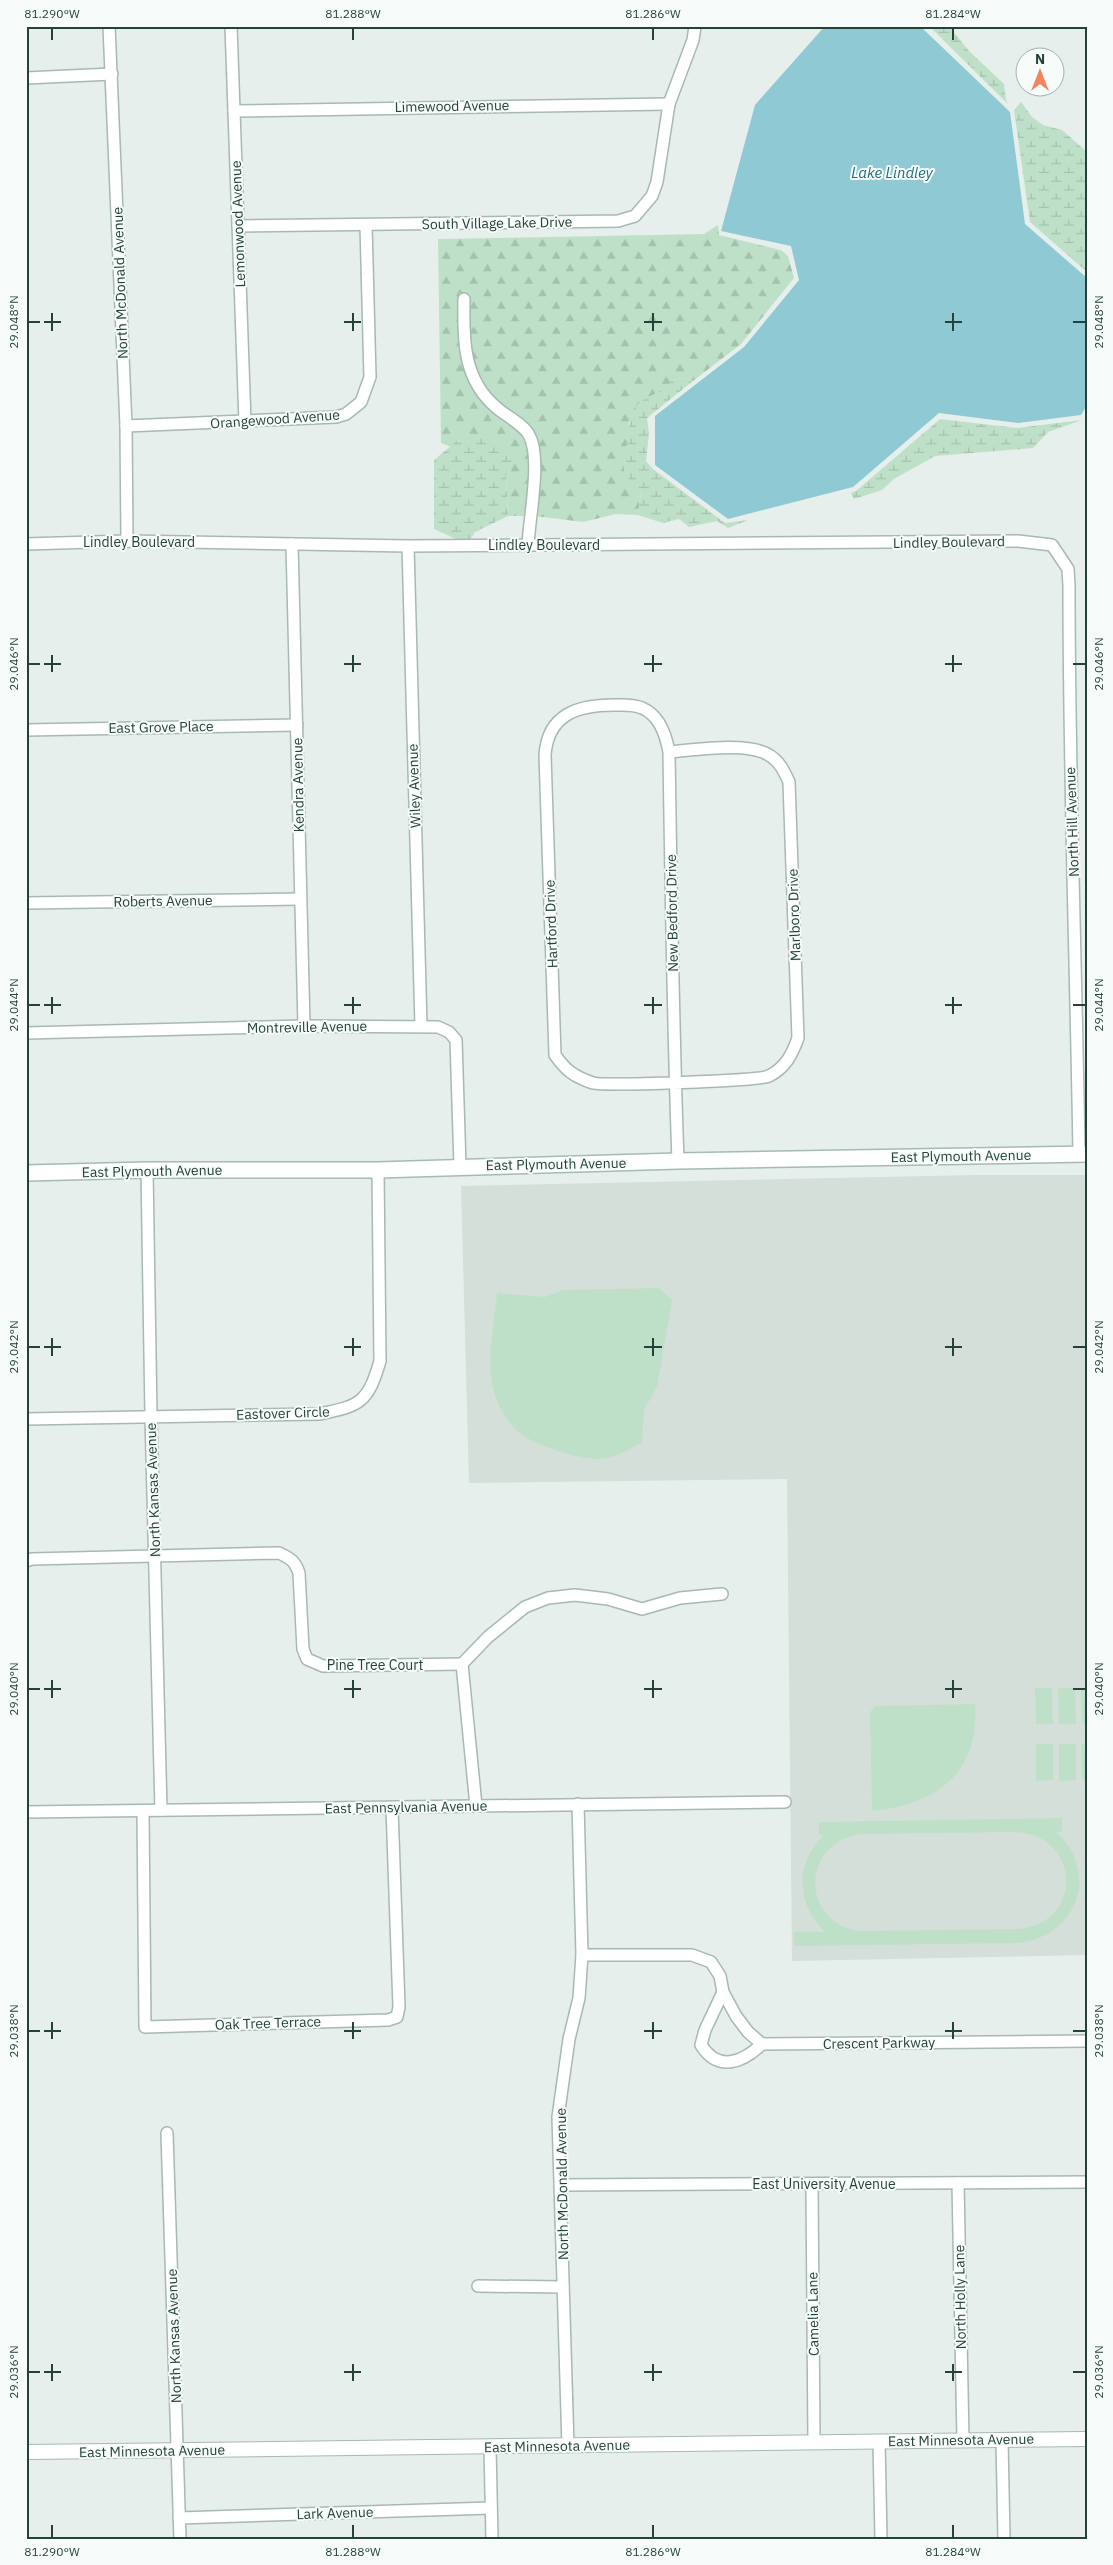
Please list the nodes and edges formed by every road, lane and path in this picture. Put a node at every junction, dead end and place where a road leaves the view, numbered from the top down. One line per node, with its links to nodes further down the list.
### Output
1 (109, 26): 4 (street, North McDonald Avenue)
2 (231, 26): 7 (street, Lemonwood Avenue)
3 (695, 26): 6 (street, South Village Lake Drive)
4 (112, 74): 5 (street); 12 (street, North McDonald Avenue)
5 (26, 78)
6 (670, 104): 7 (street, Limewood Avenue); 8 (street, South Village Lake Drive)
7 (234, 111): 9 (street, Lemonwood Avenue)
8 (366, 225): 9 (street, South Village Lake Drive); 11 (street, Orangewood Avenue)
9 (238, 226): 11 (street, Lemonwood Avenue)
10 (464, 299): 17 (street)
11 (245, 422): 12 (street, Orangewood Avenue)
12 (126, 426): 13 (street, North McDonald Avenue)
13 (127, 541): 14 (street, Lindley Boulevard); 15 (street, Lindley Boulevard)
14 (26, 544)
15 (292, 544): 16 (street, Lindley Boulevard); 20 (street, Kendra Avenue)
16 (408, 546): 17 (street, Lindley Boulevard); 26 (street, Wiley Avenue)
17 (528, 546): 18 (street, Lindley Boulevard)
18 (1058, 553): 29 (street, North Hill Avenue)
19 (609, 705): 22 (street, New Bedford Drive); 28 (street, Hartford Drive)
20 (297, 725): 21 (street, East Grove Place); 23 (street, Kendra Avenue)
21 (26, 730)
22 (670, 752): 28 (street, New Bedford Drive); 28 (street, Marlboro Drive)
23 (300, 899): 24 (street, Roberts Avenue); 25 (street, Kendra Avenue)
24 (26, 902)
25 (304, 1026): 26 (street, Montreville Avenue); 27 (street, Montreville Avenue)
26 (421, 1026): 31 (street, Montreville Avenue)
27 (26, 1033)
28 (675, 1082): 30 (street, New Bedford Drive)
29 (1083, 1154): 30 (main road, East Plymouth Avenue)
30 (678, 1161): 31 (main road, East Plymouth Avenue)
31 (460, 1166): 33 (main road, East Plymouth Avenue)
32 (147, 1170): 33 (main road, East Plymouth Avenue); 34 (main road, East Plymouth Avenue); 35 (street, North Kansas Avenue)
33 (378, 1170): 35 (street, Eastover Circle)
34 (26, 1173)
35 (151, 1416): 36 (street, Eastover Circle); 37 (street, North Kansas Avenue)
36 (26, 1419)
37 (155, 1557): 38 (street, Pine Tree Court); 40 (street, Pine Tree Court); 46 (street, North Kansas Avenue)
38 (26, 1561)
39 (722, 1594): 40 (street)
40 (462, 1664): 43 (street)
41 (785, 1802): 42 (street, East Pennsylvania Avenue)
42 (578, 1804): 43 (street, East Pennsylvania Avenue); 48 (street, North McDonald Avenue)
43 (476, 1806): 44 (street, East Pennsylvania Avenue)
44 (392, 1808): 45 (street, Oak Tree Terrace); 46 (street, East Pennsylvania Avenue)
45 (142, 1810): 46 (street, East Pennsylvania Avenue); 47 (street, East Pennsylvania Avenue)
46 (161, 1810)
47 (26, 1812)
48 (582, 1956): 49 (street); 55 (street, North McDonald Avenue)
49 (723, 1992): 51 (street); 51 (street)
50 (1087, 2041): 51 (street, Crescent Parkway)
51 (762, 2044)
52 (167, 2133): 66 (street, North Kansas Avenue)
53 (1087, 2182): 54 (street, East University Avenue)
54 (958, 2183): 56 (street, East University Avenue); 60 (street, North Holly Lane)
55 (561, 2185): 56 (street, East University Avenue); 58 (street, North McDonald Avenue)
56 (812, 2185): 62 (street, Camelia Lane)
57 (478, 2286): 58 (street)
58 (563, 2288): 64 (street, North McDonald Avenue)
59 (1087, 2439): 61 (street, East Minnesota Avenue)
60 (963, 2440): 61 (street, East Minnesota Avenue); 63 (street, East Minnesota Avenue)
61 (1002, 2440): 73 (street)
62 (814, 2442): 63 (street, East Minnesota Avenue); 64 (street, East Minnesota Avenue)
63 (879, 2442): 72 (street)
64 (568, 2446): 65 (street, East Minnesota Avenue)
65 (490, 2447): 66 (street, East Minnesota Avenue); 68 (street)
66 (177, 2451): 67 (street, East Minnesota Avenue); 69 (street, North Kansas Avenue)
67 (26, 2452)
68 (491, 2508): 69 (street, Lark Avenue); 71 (street)
69 (180, 2518): 70 (street, North Kansas Avenue)
70 (180, 2539)
71 (492, 2539)
72 (881, 2539)
73 (1004, 2539)

